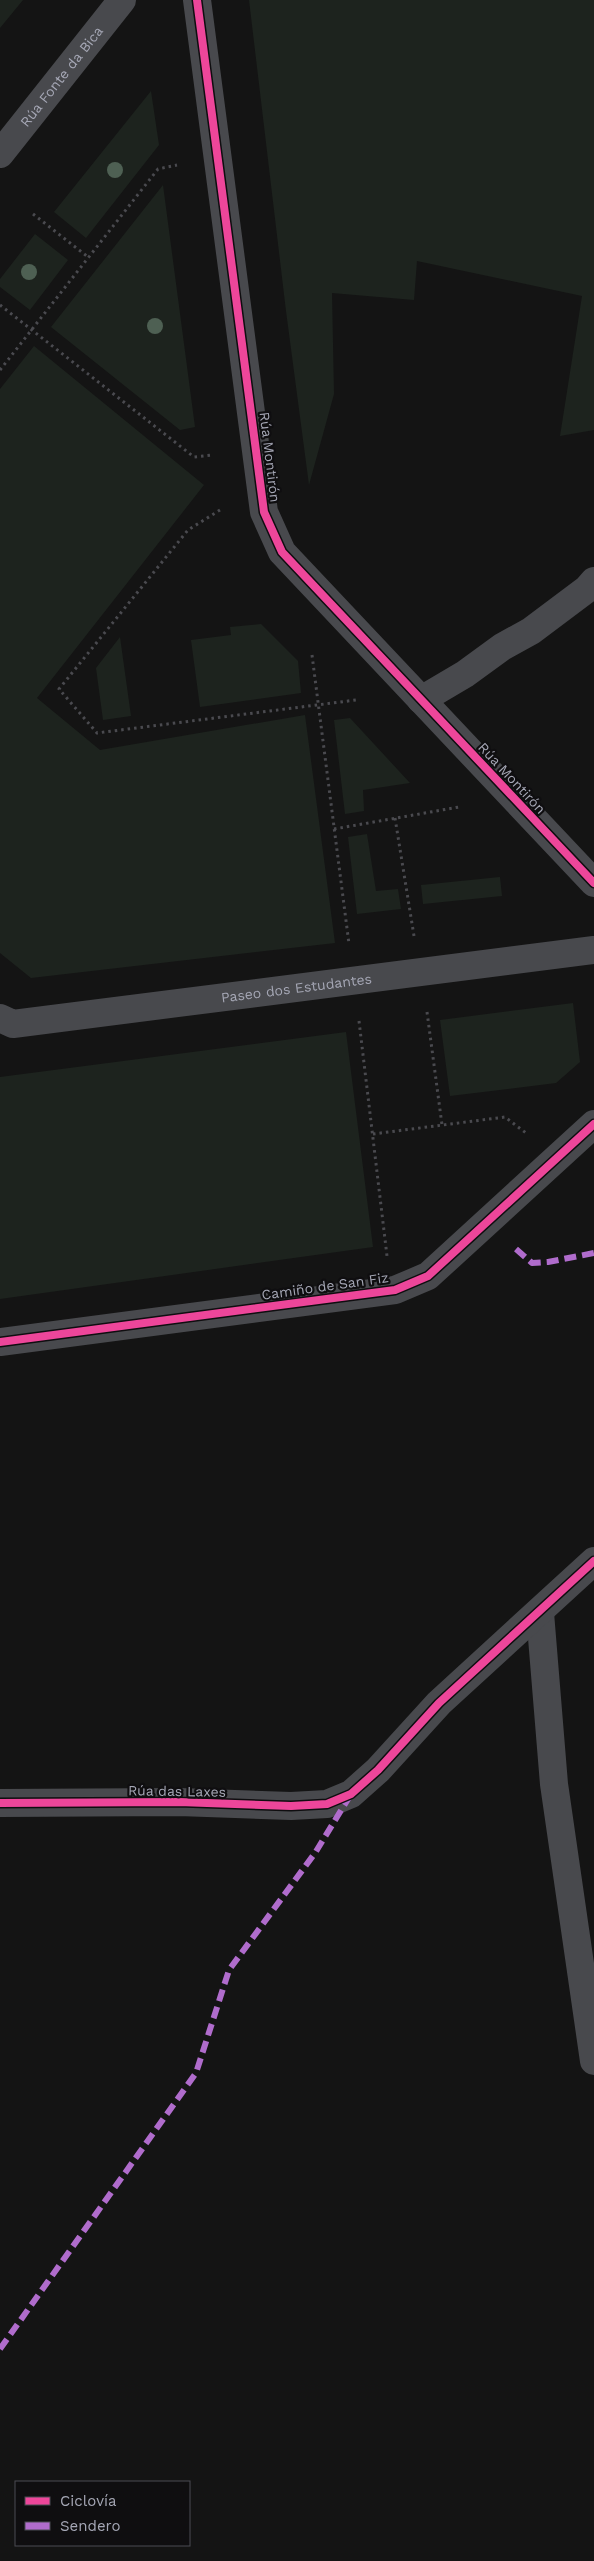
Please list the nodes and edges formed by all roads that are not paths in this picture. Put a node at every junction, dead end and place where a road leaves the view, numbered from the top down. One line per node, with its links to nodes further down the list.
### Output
1 (122, 0): 3 (street, Rúa Fonte da Bica)
2 (197, 0): 5 (street, Rúa Montirón)
3 (0, 154)
4 (594, 581): 5 (street)
5 (421, 700): 6 (street, Rúa Montirón)
6 (594, 883)
7 (594, 950): 8 (street, Paseo dos Estudantes)
8 (0, 1018)
9 (594, 1124): 10 (street, Camiño de San Fiz)
10 (0, 1342)
11 (594, 1561): 12 (street, Rúa das Laxes)
12 (540, 1613): 13 (street, Rúa das Laxes); 14 (street)
13 (0, 1803)
14 (594, 2061)

